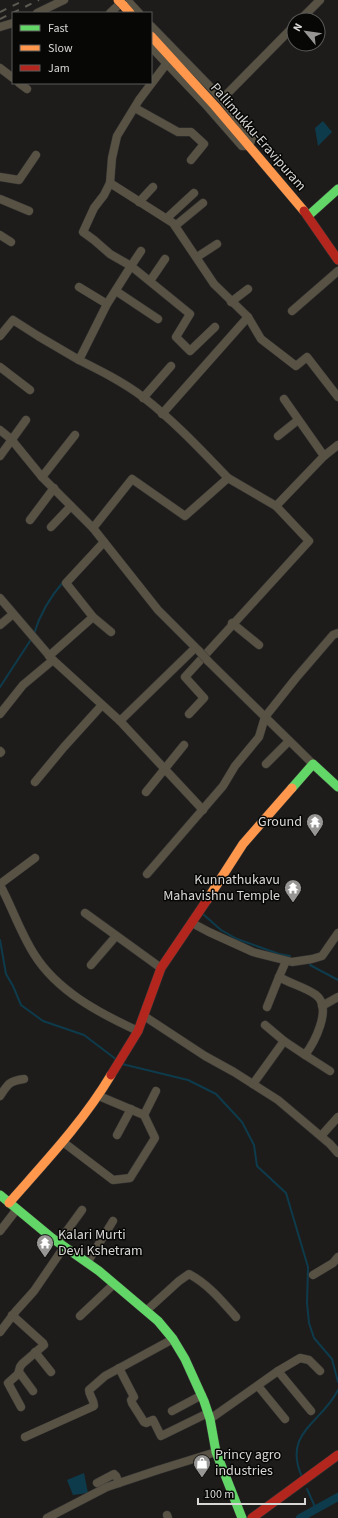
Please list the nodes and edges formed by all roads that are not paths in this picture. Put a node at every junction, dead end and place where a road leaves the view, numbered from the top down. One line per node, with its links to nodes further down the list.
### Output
1 (64, 0): 6 (street)
2 (118, 0): 8 (main road, bridge)
3 (124, 0): 7 (street)
4 (127, 0): 9 (street)
5 (319, 0): 10 (street)
6 (39, 12)
7 (111, 12)
8 (129, 12)
9 (138, 12)
10 (308, 12)
11 (12, 22): 12 (street)
12 (0, 27)
13 (152, 27): 24 (street)
14 (286, 34): 24 (street)
15 (152, 37): 17 (main road, Pallimukku-Eravipuram)
16 (152, 48): 17 (street)
17 (169, 61): 20 (street); 26 (main road, Pallimukku-Eravipuram)
18 (1, 70): 19 (street)
19 (12, 77)
20 (152, 82)
21 (20, 84): 23 (street)
22 (150, 84): 25 (street)
23 (27, 89)
24 (222, 99): 26 (street)
25 (135, 108): 28 (street); 30 (street)
26 (249, 146): 38 (main road, Pallimukku-Eravipuram)
27 (36, 155): 29 (street)
28 (191, 160)
29 (0, 178)
30 (110, 183): 35 (street); 48 (street)
31 (153, 187): 35 (street)
32 (338, 189): 38 (main road)
33 (194, 193): 39 (street)
34 (0, 200): 37 (street)
35 (139, 202): 39 (street)
36 (203, 203): 40 (street)
37 (29, 211)
38 (308, 216): 47 (main road, Pallimukku-Eravipuram)
39 (167, 218): 40 (street)
40 (175, 226): 45 (street)
41 (0, 235): 42 (street)
42 (11, 242)
43 (218, 244): 45 (street)
44 (141, 251): 48 (street)
45 (197, 257): 54 (street)
46 (165, 258): 50 (street)
47 (338, 260)
48 (132, 266): 50 (street); 53 (street)
49 (338, 271): 56 (street)
50 (150, 281): 59 (street)
51 (79, 287): 55 (street)
52 (248, 289): 54 (street)
53 (116, 290): 55 (street); 58 (street)
54 (232, 302): 57 (street)
55 (107, 304): 61 (street)
56 (292, 311)
57 (248, 316): 65 (street); 68 (street)
58 (158, 318)
59 (215, 327)
60 (1, 334): 61 (street)
61 (79, 360): 66 (street)
62 (171, 366): 66 (street)
63 (0, 367): 64 (street)
64 (30, 390)
65 (338, 397)
66 (143, 398): 68 (street)
67 (284, 399): 70 (street)
68 (162, 414): 79 (street)
69 (26, 420): 74 (street)
70 (298, 420): 73 (street); 77 (street)
71 (0, 430): 74 (street)
72 (75, 435): 78 (street)
73 (278, 436)
74 (11, 438): 76 (street); 78 (street)
75 (338, 445): 77 (street)
76 (0, 456)
77 (324, 456): 82 (street)
78 (42, 477): 80 (street)
79 (228, 478): 82 (street); 85 (street)
80 (54, 488): 81 (street); 83 (street)
81 (71, 506): 84 (street); 85 (street)
82 (276, 506): 90 (street)
83 (30, 520)
84 (51, 527)
85 (93, 528): 86 (street)
86 (104, 542): 89 (street); 95 (street)
87 (0, 598): 88 (street)
88 (13, 614): 91 (street); 96 (street)
89 (93, 617): 92 (street); 96 (street)
90 (232, 623): 94 (street); 99 (street)
91 (0, 625)
92 (111, 632)
93 (338, 633): 100 (street)
94 (259, 645)
95 (197, 650): 100 (street, bridge); 101 (street)
96 (51, 658): 97 (street); 98 (street)
97 (102, 706): 101 (street); 107 (street)
98 (0, 714)
99 (189, 714)
100 (265, 717): 102 (street); 110 (street)
101 (120, 721): 106 (street)
102 (289, 741): 104 (street); 105 (street)
103 (184, 745): 106 (street)
104 (266, 764)
105 (313, 764): 108 (main road); 115 (main road)
106 (164, 770): 109 (street); 110 (street)
107 (35, 782)
108 (338, 787)
109 (146, 792)
110 (203, 810): 112 (street)
111 (35, 858): 113 (street)
112 (147, 874)
113 (0, 885): 127 (street)
114 (85, 913): 117 (street)
115 (192, 923): 118 (street); 120 (main road)
116 (338, 934): 118 (street)
117 (116, 936): 119 (street); 120 (street)
118 (286, 961): 121 (street)
119 (90, 965)
120 (161, 968): 125 (main road)
121 (279, 977): 123 (street); 124 (street)
122 (338, 997): 123 (street)
123 (322, 1006): 129 (street)
124 (267, 1007)
125 (144, 1016): 127 (main road); 132 (street)
126 (265, 1025): 128 (street)
127 (138, 1031): 135 (main road)
128 (284, 1041): 129 (street); 132 (street)
129 (305, 1055): 130 (street)
130 (330, 1070)
131 (24, 1079): 134 (street)
132 (253, 1084): 140 (street)
133 (156, 1091): 137 (street)
134 (0, 1096)
135 (99, 1096): 136 (street); 141 (main road)
136 (131, 1109): 137 (street); 139 (street)
137 (144, 1115): 141 (street)
138 (337, 1115): 140 (street)
139 (117, 1134)
140 (321, 1136): 142 (street)
141 (63, 1142): 144 (main road)
142 (338, 1153)
143 (0, 1194): 144 (main road)
144 (10, 1203): 145 (main road)
145 (17, 1209): 148 (street); 149 (main road)
146 (82, 1210): 149 (street)
147 (113, 1221): 151 (street)
148 (0, 1231)
149 (61, 1245): 151 (main road); 155 (street)
150 (338, 1257): 152 (street)
151 (87, 1263): 153 (main road)
152 (313, 1275)
153 (114, 1284): 154 (main road); 156 (street)
154 (146, 1311): 157 (street); 159 (main road)
155 (12, 1315): 158 (street); 160 (street)
156 (80, 1316)
157 (236, 1317)
158 (0, 1332)
159 (173, 1339): 161 (street); 168 (main road)
160 (35, 1352): 164 (street); 165 (street)
161 (120, 1368): 172 (street); 174 (street)
162 (278, 1371): 163 (street); 166 (street); 170 (street)
163 (320, 1371)
164 (19, 1372): 167 (street); 169 (street)
165 (51, 1372)
166 (258, 1386): 172 (street); 173 (street)
167 (33, 1391)
168 (202, 1396): 171 (street); 172 (main road)
169 (21, 1407)
170 (311, 1410)
171 (172, 1411)
172 (209, 1416): 175 (main road)
173 (285, 1419)
174 (25, 1437)
175 (216, 1452): 178 (street); 180 (main road)
176 (338, 1455): 181 (main road)
177 (97, 1483): 178 (street)
178 (119, 1483): 179 (street)
179 (47, 1518)
180 (242, 1518)
181 (252, 1518)

